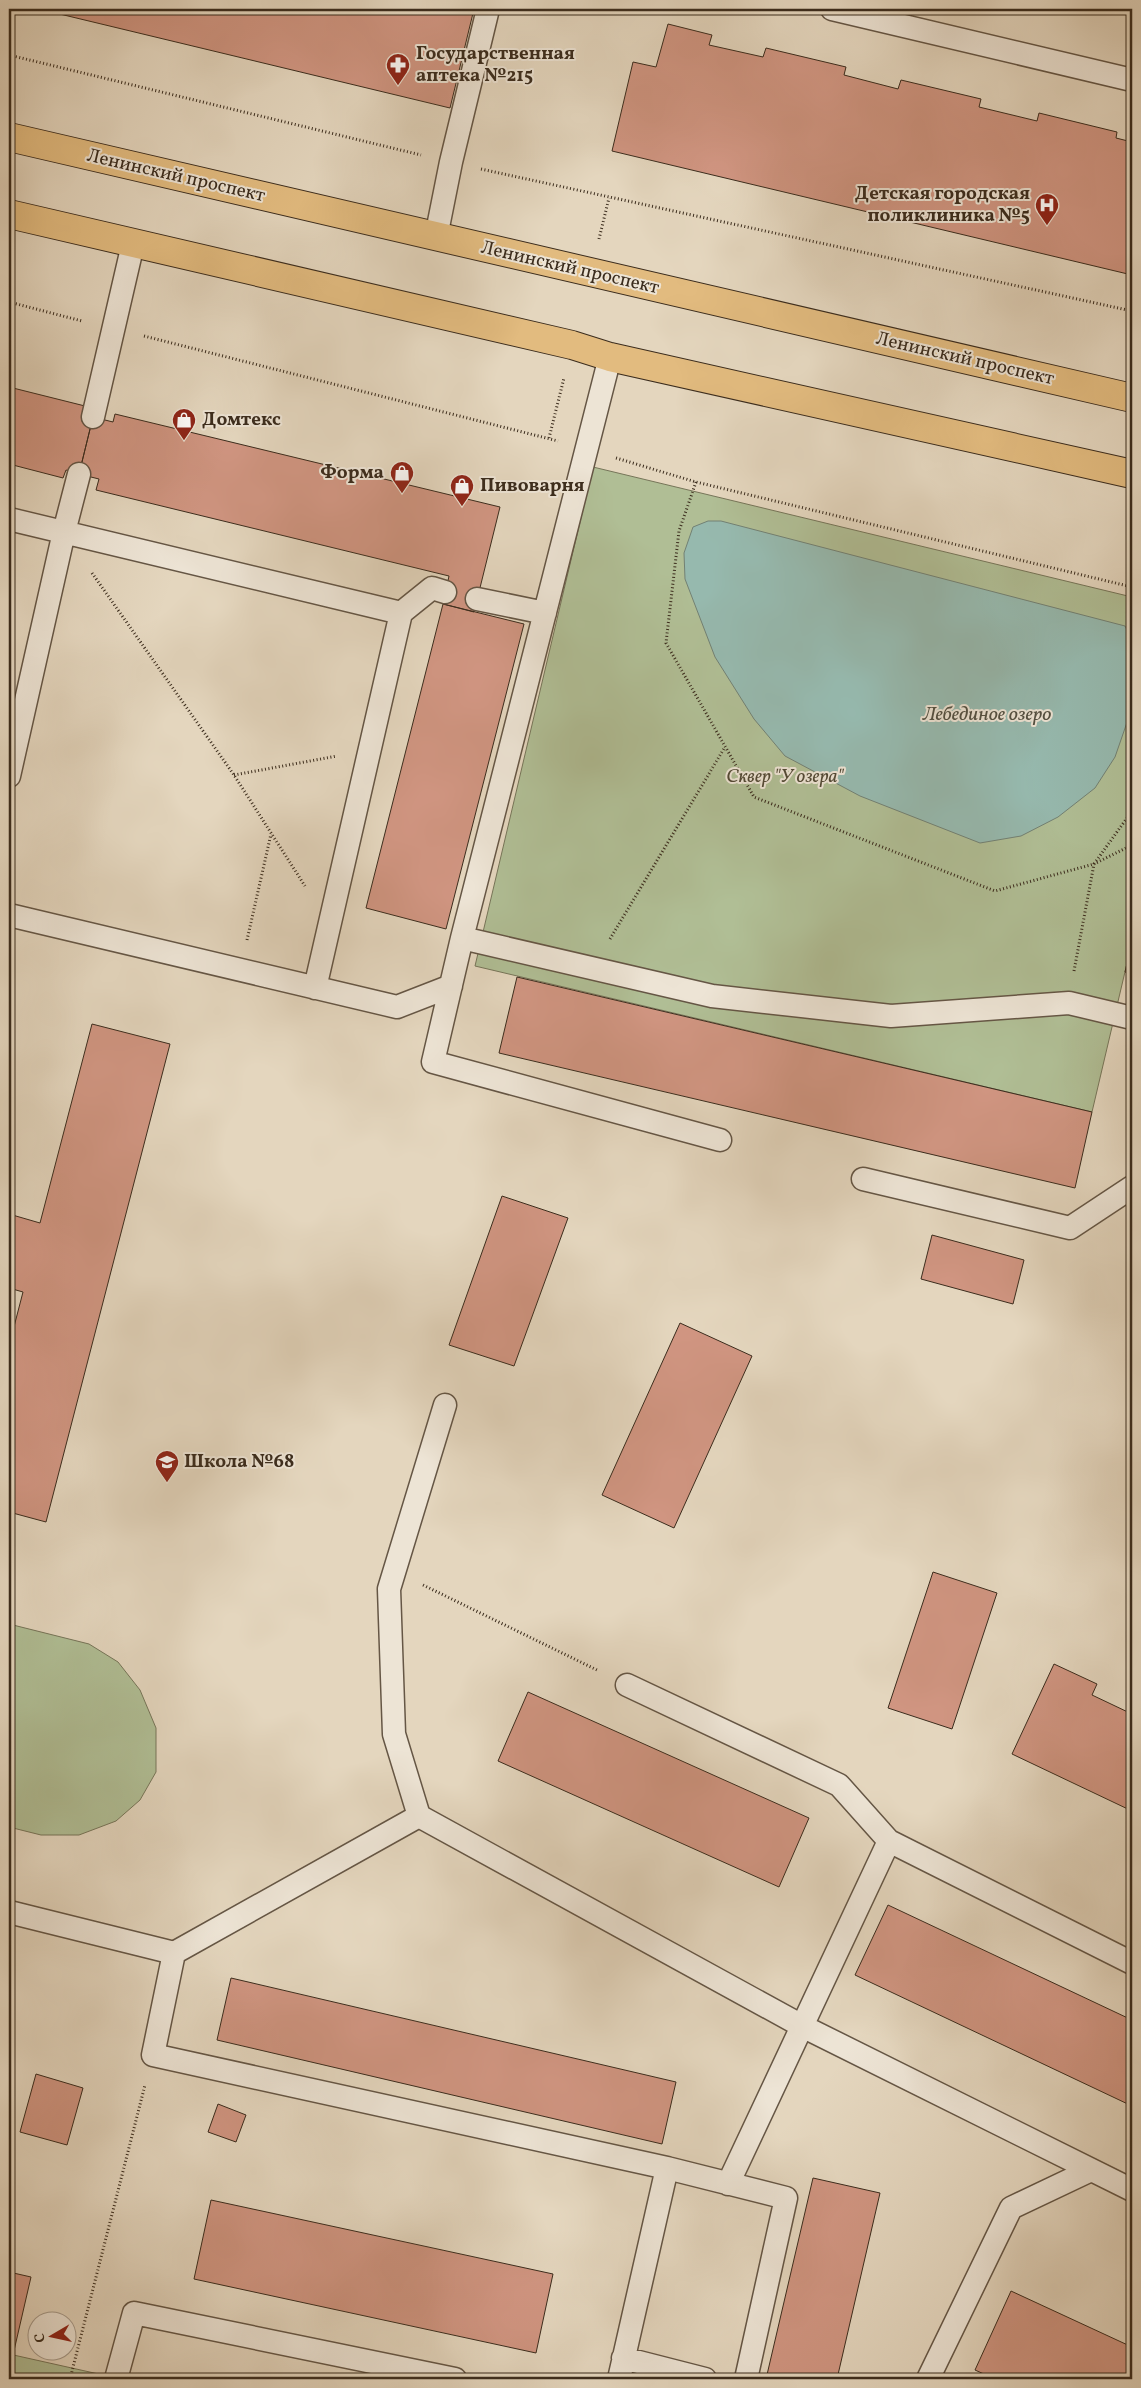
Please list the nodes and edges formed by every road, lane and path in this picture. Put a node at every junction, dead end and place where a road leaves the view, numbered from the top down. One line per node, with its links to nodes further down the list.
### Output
1 (488, 9): 6 (lane)
2 (832, 9): 4 (lane)
3 (9, 55): 6 (path)
4 (1132, 80)
5 (9, 137): 8 (main road, Ленинский проспект)
6 (451, 162): 8 (lane); 11 (path)
7 (9, 214): 9 (main road)
8 (436, 237): 14 (main road, Ленинский проспект)
9 (133, 244): 12 (lane); 13 (main road)
10 (9, 302): 12 (path)
11 (1132, 311)
12 (113, 329): 15 (lane); 16 (path)
13 (610, 357): 16 (lane); 18 (main road)
14 (1132, 398)
15 (93, 417)
16 (587, 448): 19 (path); 26 (lane)
17 (79, 474): 21 (lane)
18 (1132, 474)
19 (696, 482): 22 (path); 28 (path)
20 (9, 519): 21 (lane)
21 (64, 532): 25 (lane); 27 (lane); 30 (path)
22 (1132, 587)
23 (445, 592): 25 (lane)
24 (477, 599): 26 (lane)
25 (401, 613): 29 (lane)
26 (545, 613): 38 (lane)
27 (16, 704): 31 (lane)
28 (726, 747): 35 (path); 39 (path)
29 (370, 750): 30 (path); 37 (lane)
30 (234, 775): 33 (path)
31 (9, 776)
32 (1132, 811): 35 (path)
33 (271, 833): 37 (path); 40 (path)
34 (1132, 845): 35 (path)
35 (1094, 864): 43 (path)
36 (9, 915): 40 (lane)
37 (330, 924): 42 (lane)
38 (462, 938): 39 (lane); 41 (lane)
39 (593, 968): 43 (lane)
40 (240, 970): 42 (lane)
41 (451, 986): 42 (lane); 45 (lane)
42 (315, 988)
43 (1069, 1003): 44 (lane)
44 (1132, 1018)
45 (720, 1140)
46 (863, 1179): 47 (lane)
47 (1132, 1186)
48 (444, 1405): 49 (lane)
49 (394, 1572): 50 (path); 51 (lane)
50 (627, 1685): 52 (lane)
51 (419, 1816): 54 (lane); 56 (lane)
52 (889, 1841): 55 (lane); 56 (lane)
53 (9, 1912): 54 (lane)
54 (174, 1954): 57 (lane)
55 (1132, 1963)
56 (802, 2026): 59 (lane); 60 (lane)
57 (153, 2055): 58 (lane); 63 (path)
58 (667, 2168): 60 (lane); 62 (lane)
59 (1092, 2170): 61 (lane); 68 (lane)
60 (728, 2184): 67 (lane)
61 (1132, 2190)
62 (621, 2369): 66 (lane)
63 (70, 2379)
64 (116, 2379): 65 (lane)
65 (455, 2379)
66 (705, 2379)
67 (746, 2379)
68 (928, 2379)

